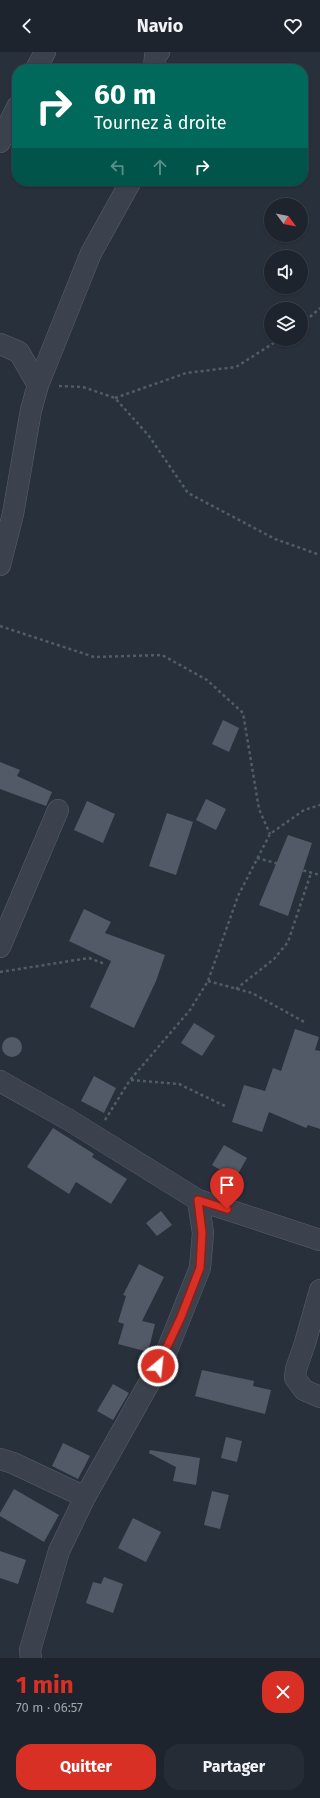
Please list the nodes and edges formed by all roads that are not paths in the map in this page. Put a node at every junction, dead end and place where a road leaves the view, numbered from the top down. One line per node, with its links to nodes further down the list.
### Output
1 (45, 52): 3 (street)
2 (159, 52): 4 (street)
3 (39, 64)
4 (154, 64)
5 (12, 118): 6 (street)
6 (0, 142)
7 (129, 186): 9 (street)
8 (0, 344): 9 (street)
9 (38, 385): 10 (street)
10 (0, 565)
11 (58, 810): 12 (street)
12 (0, 947)
13 (0, 1081): 14 (street)
14 (198, 1200): 15 (street); 19 (street)
15 (320, 1240)
16 (320, 1290): 17 (street)
17 (320, 1397)
18 (0, 1459): 19 (street)
19 (85, 1497): 20 (street)
20 (31, 1658)

